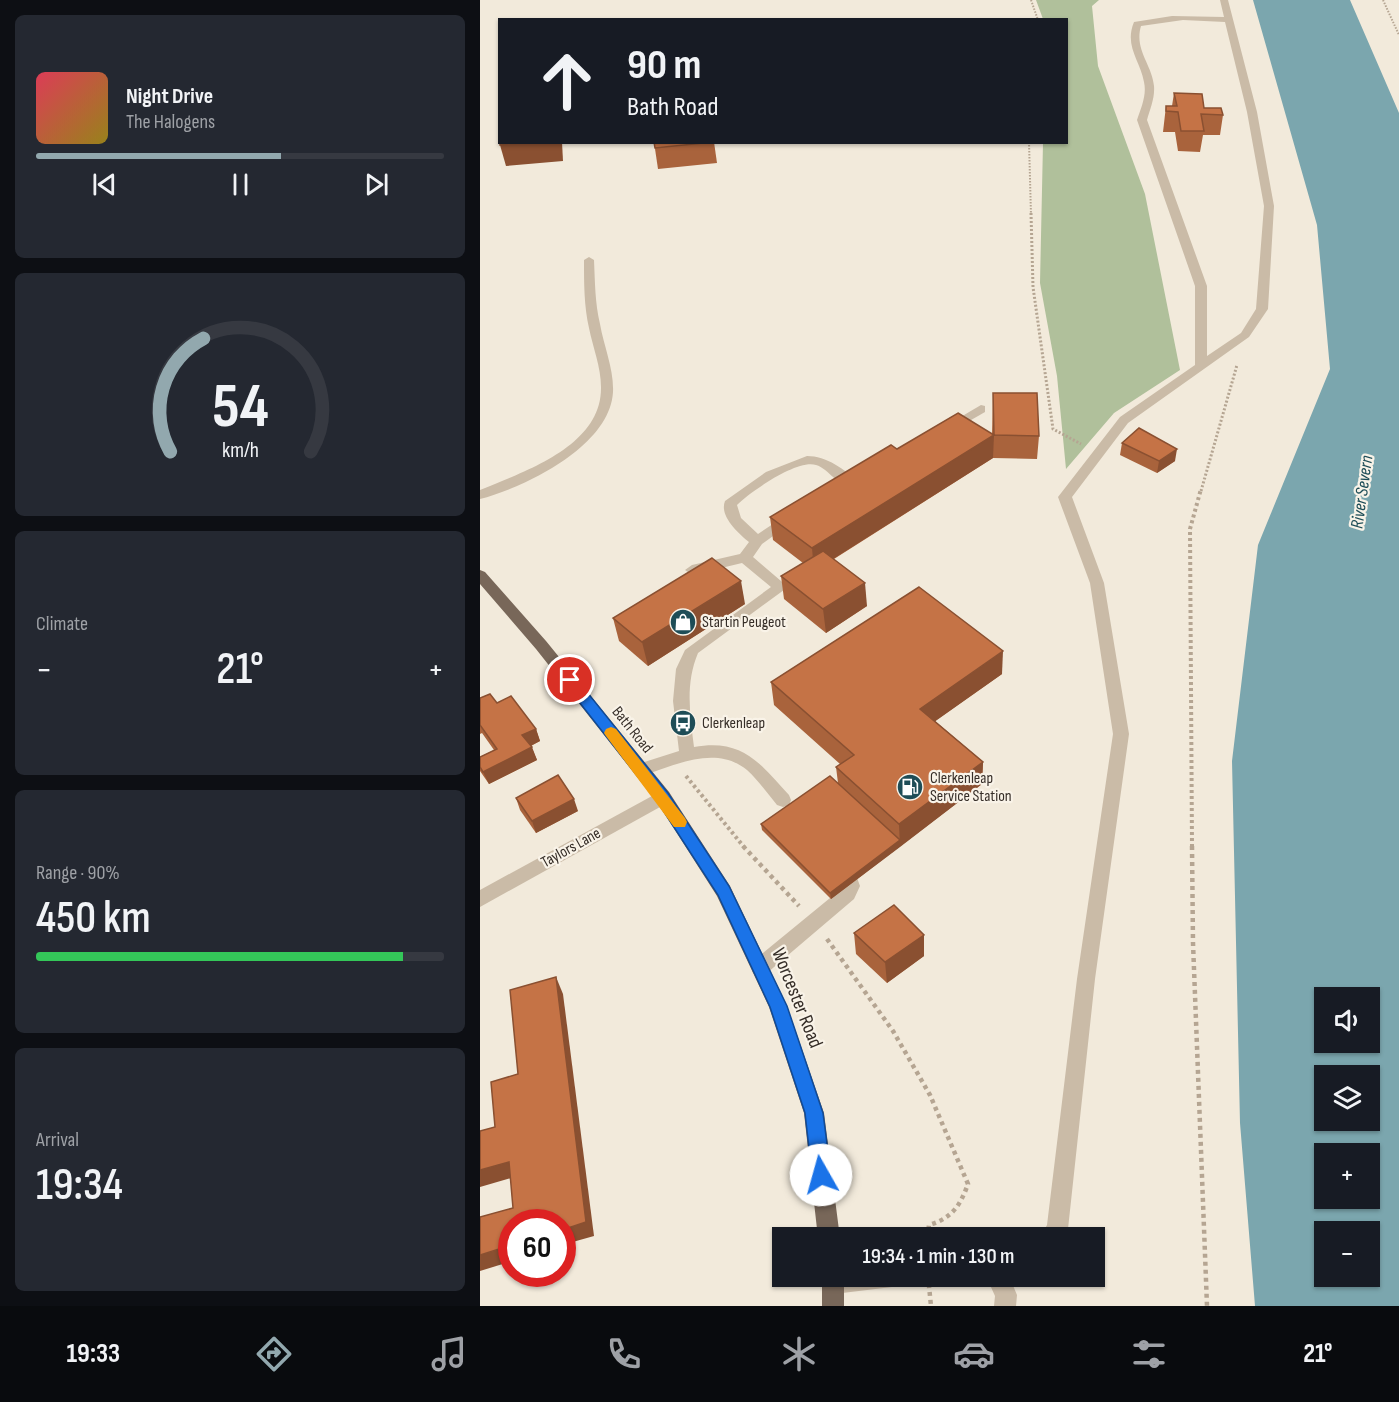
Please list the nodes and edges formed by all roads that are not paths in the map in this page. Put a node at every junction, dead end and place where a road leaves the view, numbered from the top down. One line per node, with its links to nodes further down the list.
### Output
1 (1224, 0): 2 (street)
2 (1229, 20): 4 (street); 4 (street)
3 (589, 260): 8 (street)
4 (1201, 366): 22 (street)
5 (981, 409): 6 (street)
6 (931, 438)
7 (851, 484): 10 (street)
8 (480, 495)
9 (803, 512): 10 (street)
10 (757, 541): 11 (street)
11 (745, 558): 12 (street); 14 (street)
12 (692, 570)
13 (480, 575): 15 (main road, Bath Road)
14 (680, 757): 15 (street); 17 (street)
15 (641, 770): 16 (main road, Bath Road)
16 (663, 797): 19 (street, Taylors Lane); 20 (main road, Worcester Road)
17 (783, 800)
18 (846, 869): 20 (street)
19 (480, 899)
20 (760, 967): 21 (main road, Worcester Road)
21 (828, 1227)
22 (1057, 1227)
23 (833, 1287): 25 (main road)
24 (1002, 1287): 26 (street)
25 (833, 1306)
26 (1005, 1306)

